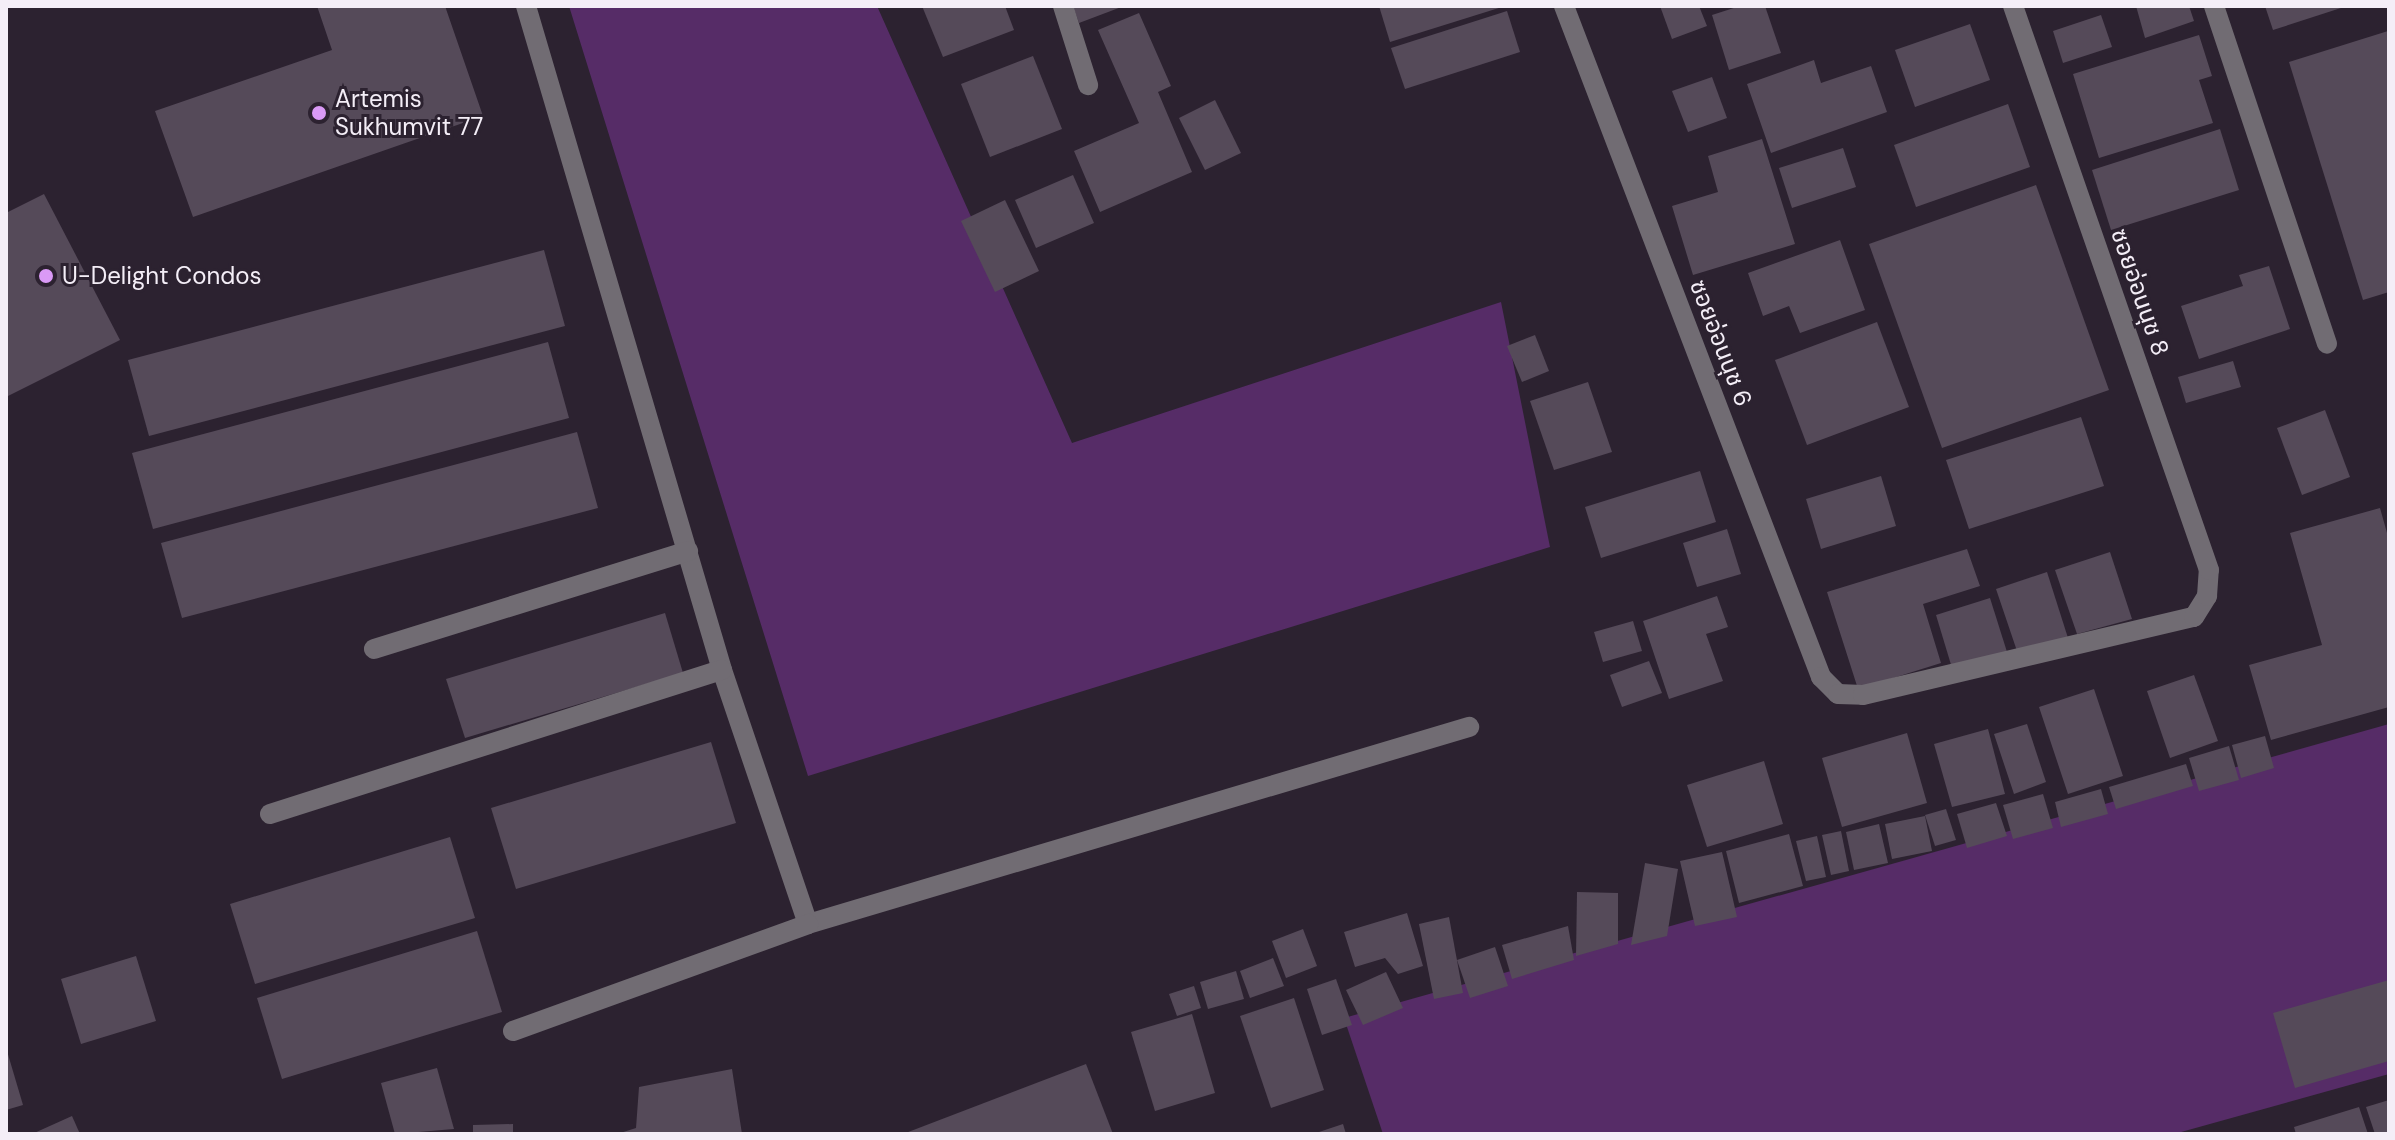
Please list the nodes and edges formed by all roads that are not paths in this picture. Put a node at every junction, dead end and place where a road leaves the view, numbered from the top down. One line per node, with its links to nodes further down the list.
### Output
1 (526, 6): 8 (street)
2 (1063, 6): 6 (street)
3 (1564, 6): 9 (street, ซอยอ่อนนุช 6)
4 (2013, 6): 9 (street, ซอยอ่อนนุช 8)
5 (2214, 6): 7 (street)
6 (1088, 85)
7 (2327, 344)
8 (688, 551): 10 (street); 11 (street)
9 (2207, 596)
10 (374, 649)
11 (722, 670): 13 (street); 14 (street)
12 (1469, 727): 14 (street)
13 (270, 814)
14 (808, 924): 15 (street)
15 (513, 1031)

